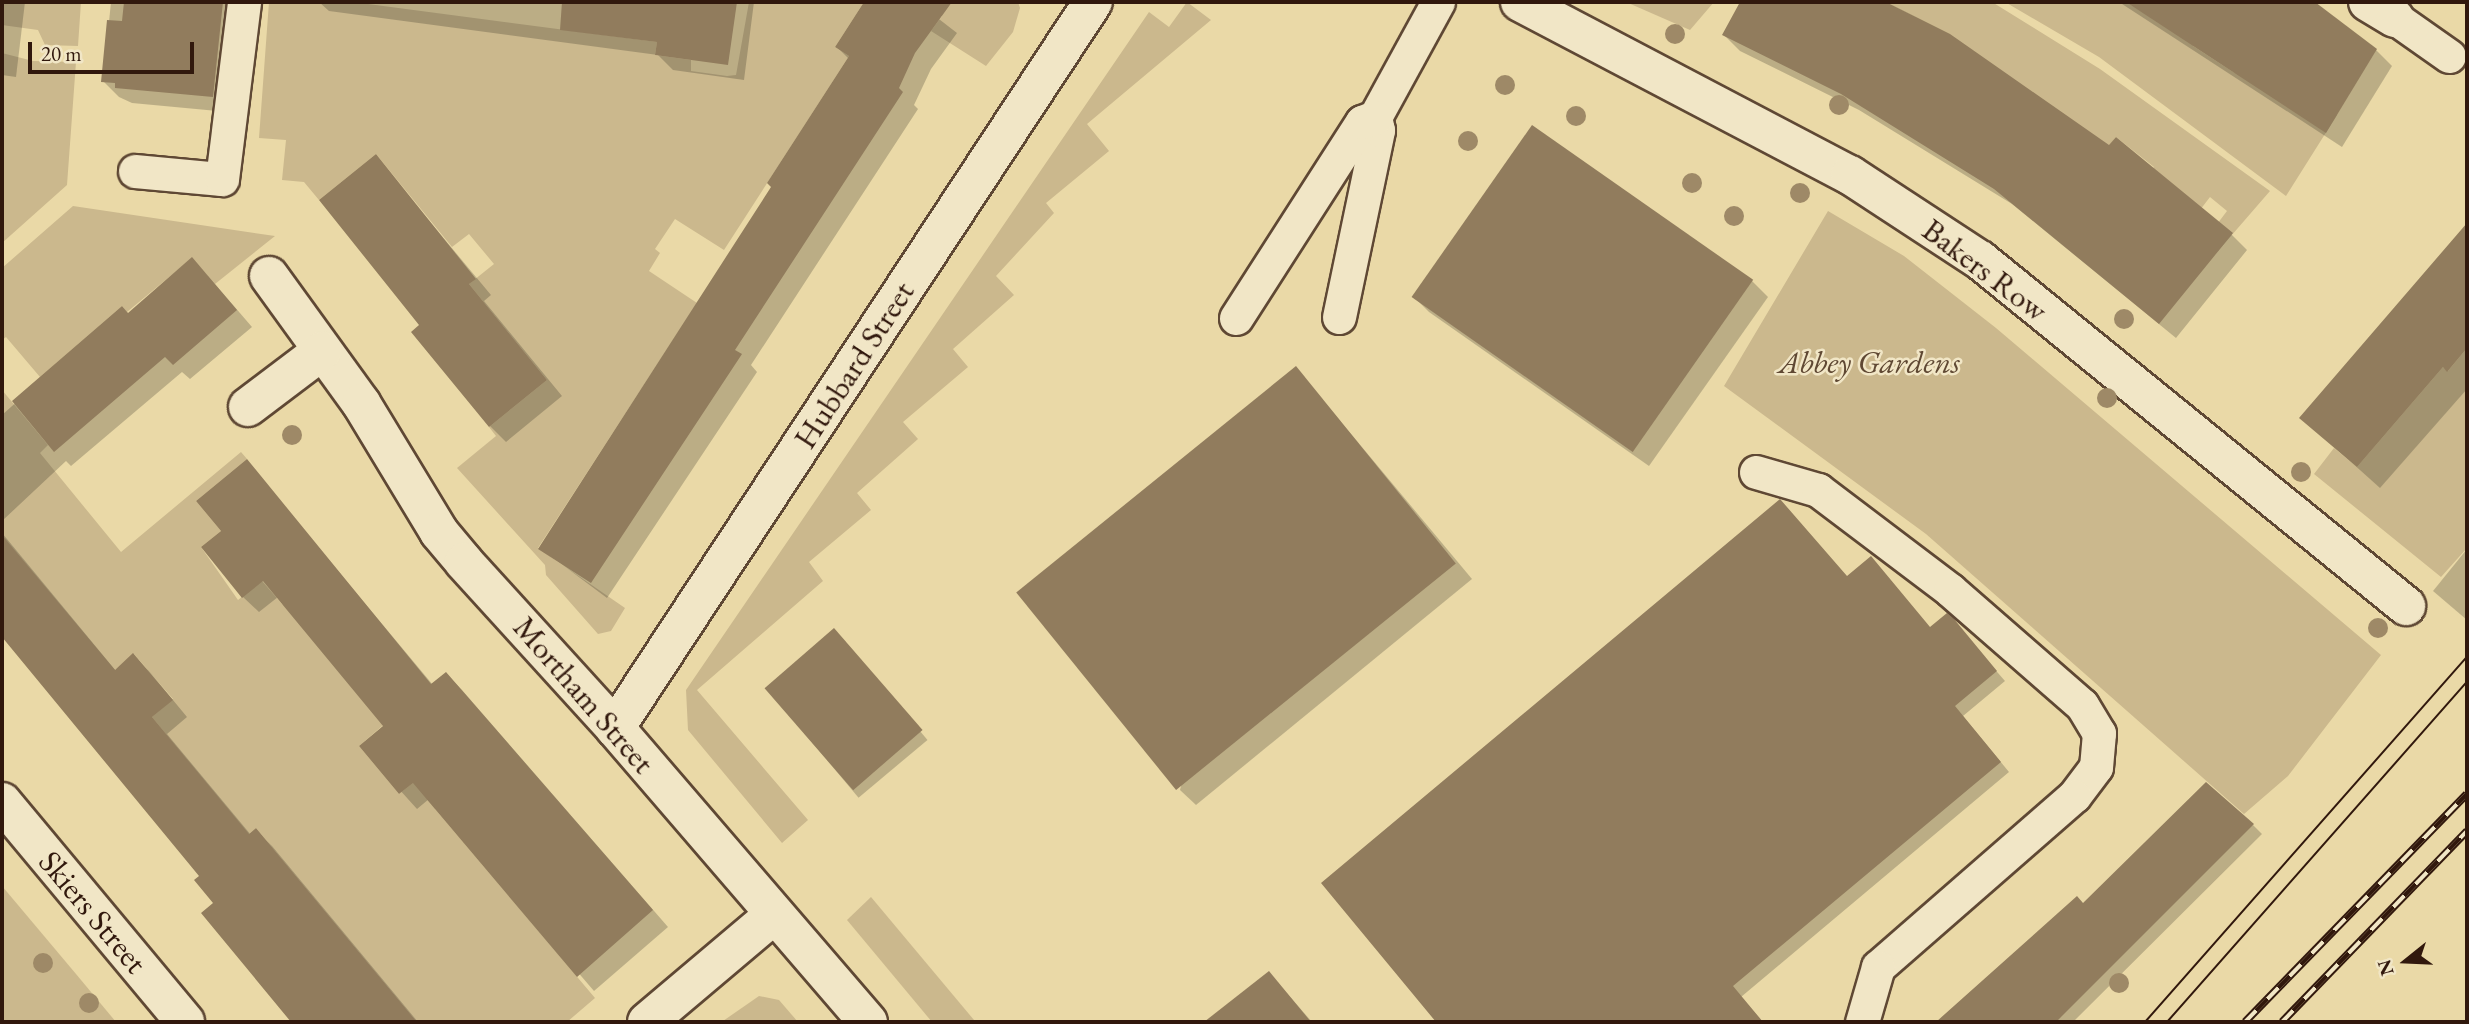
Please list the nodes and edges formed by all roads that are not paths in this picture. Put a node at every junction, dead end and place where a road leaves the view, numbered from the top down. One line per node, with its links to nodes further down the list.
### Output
1 (244, 2): 8 (lane)
2 (1093, 2): 16 (street, Hubbard Street)
3 (1438, 2): 7 (lane)
4 (1520, 2): 15 (street, Bakers Row)
5 (2381, 10): 6 (lane)
6 (2449, 56)
7 (1375, 117): 10 (lane); 11 (lane)
8 (135, 171)
9 (269, 276): 12 (street, Mortham Street)
10 (1339, 317)
11 (1236, 318)
12 (322, 351): 13 (street); 16 (street, Mortham Street)
13 (248, 407)
14 (1756, 472): 22 (lane)
15 (2406, 606)
16 (615, 728): 18 (street, Mortham Street)
17 (2, 802): 19 (street, Skiers Street)
18 (775, 914): 20 (street); 21 (street, Mortham Street)
19 (185, 1022)
20 (647, 1022)
21 (868, 1022)
22 (1861, 1022)

